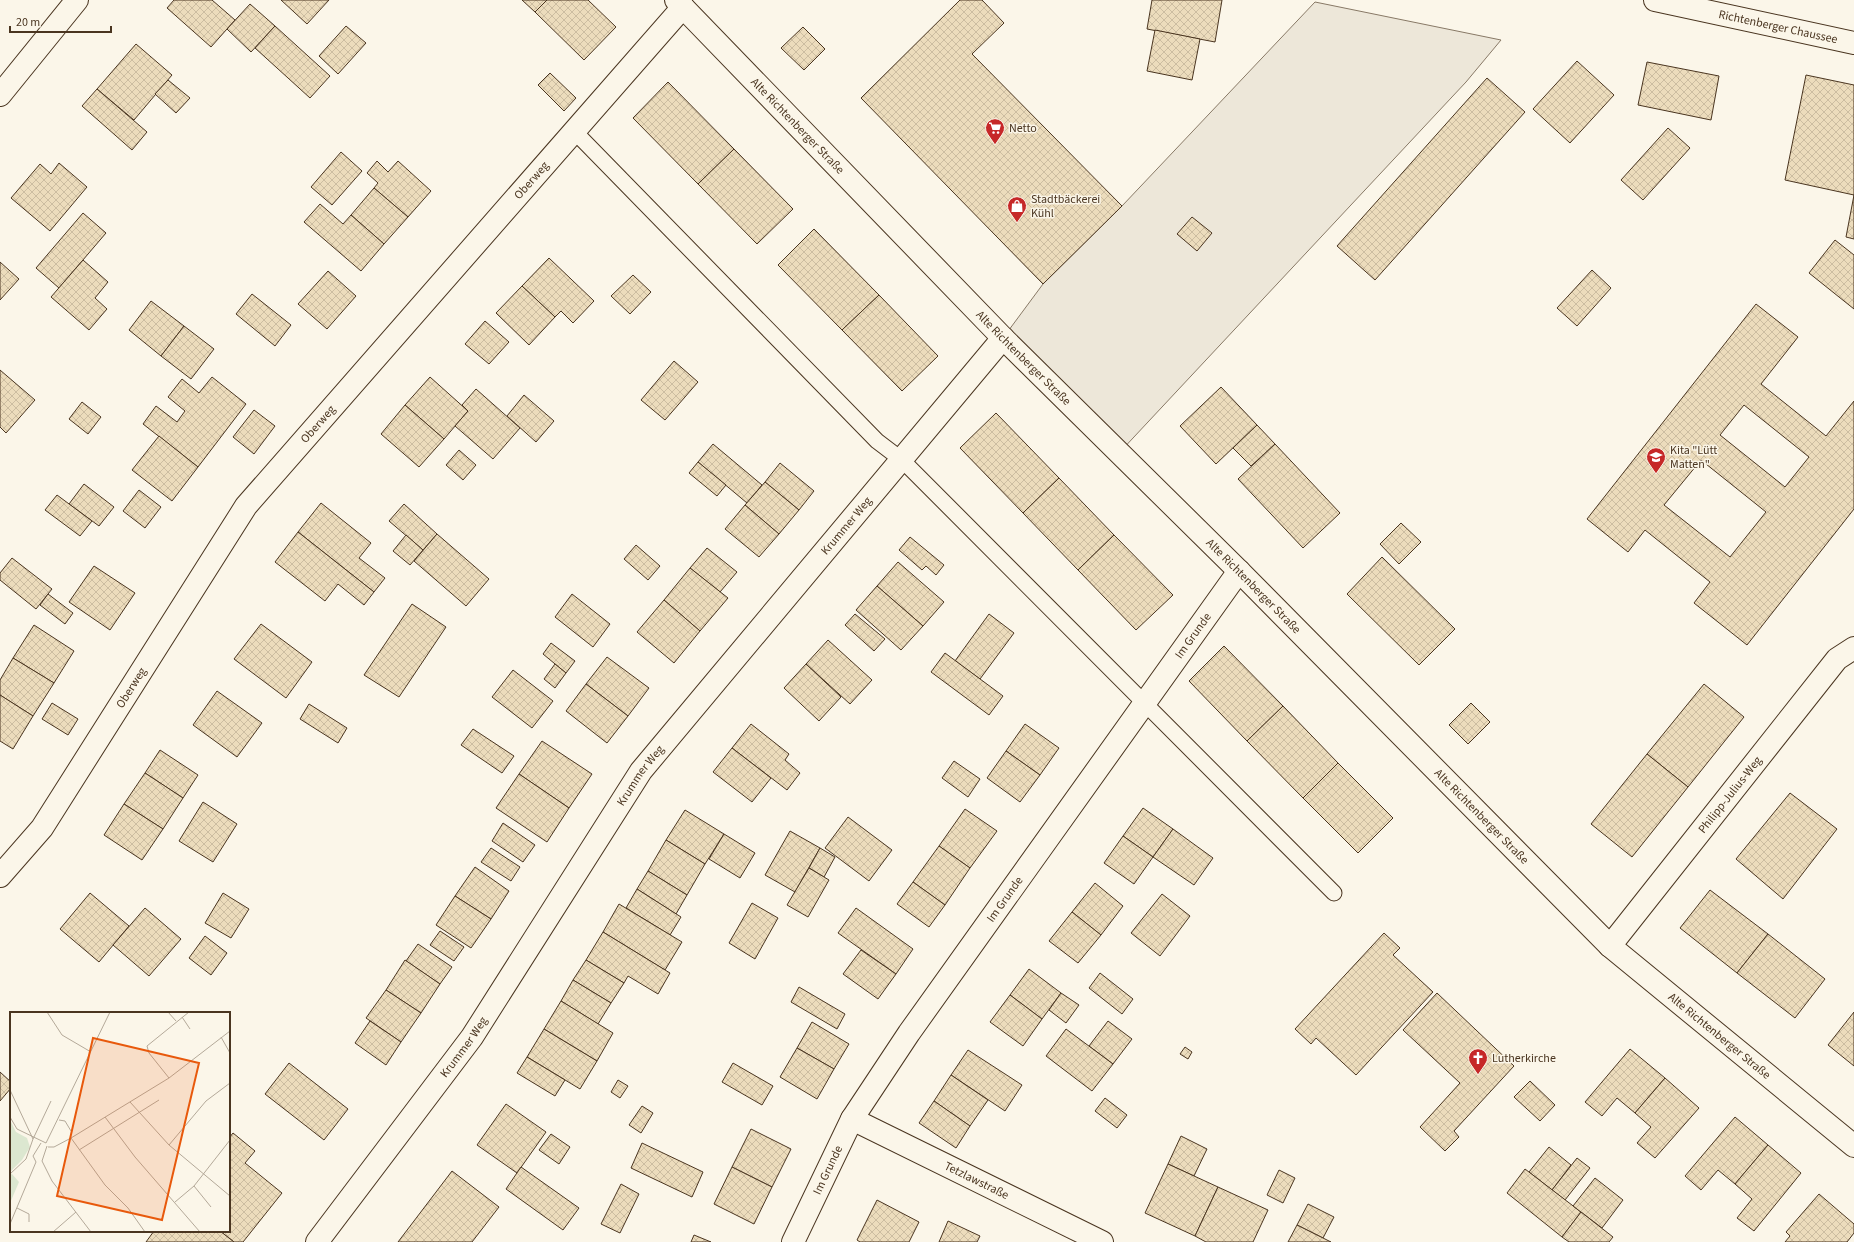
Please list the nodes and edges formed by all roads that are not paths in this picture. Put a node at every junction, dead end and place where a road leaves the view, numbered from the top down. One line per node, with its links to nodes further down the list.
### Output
1 (77, 0): 6 (street)
2 (1654, 0): 4 (street, Richtenberger Chaussee)
3 (680, 4): 7 (street, Oberweg); 8 (street, Alte Richtenberger Straße)
4 (1691, 4): 5 (street, Richtenberger Chaussee)
5 (1854, 43)
6 (0, 95)
7 (575, 132): 9 (lane); 13 (street, Oberweg)
8 (1003, 338): 9 (street, Krummer Weg); 10 (street, Alte Richtenberger Straße)
9 (902, 460): 12 (lane); 18 (street, Krummer Weg)
10 (1239, 571): 12 (street, Im Grunde); 15 (street, Alte Richtenberger Straße)
11 (1854, 648): 15 (street, Philipp-Julius-Weg)
12 (1145, 703): 14 (lane); 16 (street, Im Grunde)
13 (0, 876)
14 (1334, 892)
15 (1610, 946): 17 (street, Alte Richtenberger Straße)
16 (852, 1119): 19 (street, Im Grunde); 20 (street, Tetzlawstraße)
17 (1854, 1146)
18 (317, 1242)
19 (793, 1242)
20 (1102, 1242)

